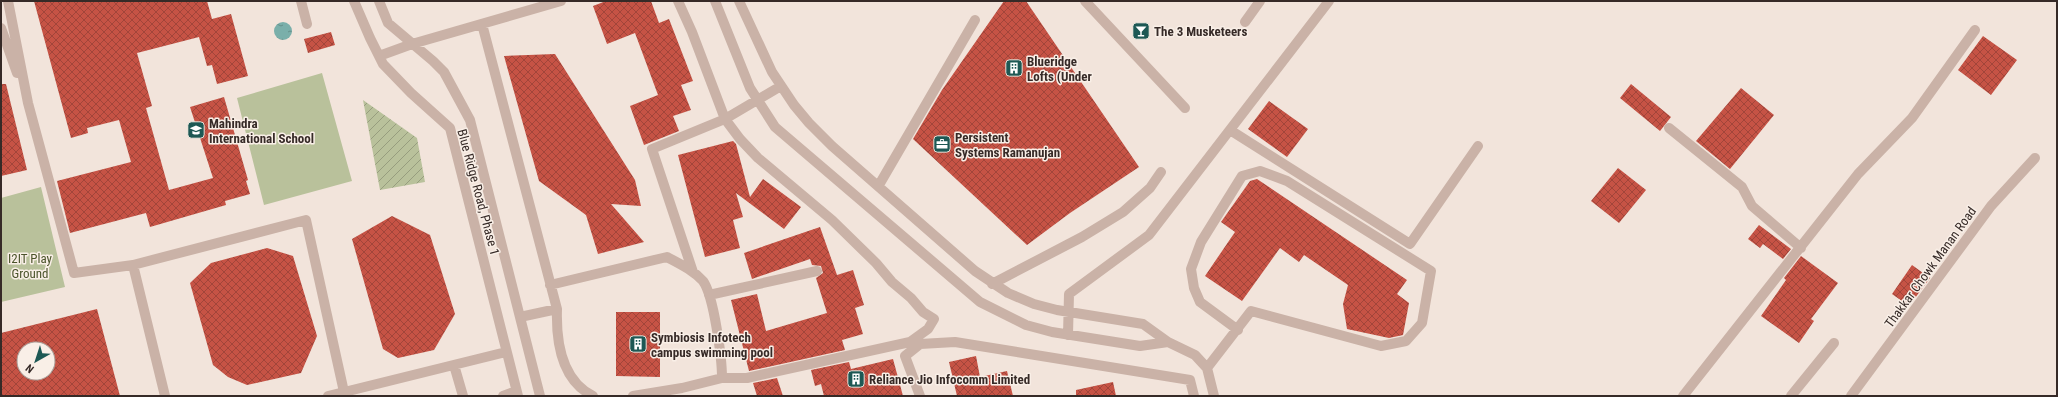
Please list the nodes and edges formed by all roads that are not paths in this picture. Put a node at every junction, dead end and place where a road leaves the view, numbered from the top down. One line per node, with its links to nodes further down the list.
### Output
1 (8, 1): 22 (street)
2 (301, 1): 14 (street)
3 (354, 1): 19 (street, Blue Ridge Road, Phase 1)
4 (379, 1): 18 (street, Blue Ridge Road, Phase 1)
5 (561, 1): 15 (street)
6 (678, 1): 24 (street)
7 (715, 1): 21 (street)
8 (739, 1): 20 (street)
9 (1085, 1): 23 (street)
10 (1260, 1): 13 (street)
11 (1329, 1): 26 (street)
12 (974, 20): 30 (street)
13 (1245, 22)
14 (307, 24)
15 (482, 24): 18 (street); 36 (street)
16 (1, 28): 22 (street)
17 (1975, 30): 31 (street)
18 (412, 44): 19 (street); 40 (street, Blue Ridge Road, Phase 1)
19 (379, 56): 45 (street, Blue Ridge Road, Phase 1)
20 (781, 86): 21 (street); 30 (street)
21 (756, 100): 24 (street); 42 (street)
22 (28, 103): 32 (street)
23 (1185, 108)
24 (725, 119): 34 (street); 48 (street)
25 (1669, 128): 31 (street)
26 (1230, 130): 27 (street); 39 (street)
27 (1478, 146)
28 (2035, 158): 63 (street, Thakkar Chowk Manan Road)
29 (1161, 172): 35 (street)
30 (878, 184): 35 (street)
31 (1801, 248): 61 (street)
32 (133, 265): 49 (street); 51 (street)
33 (817, 271): 37 (street)
34 (693, 272): 36 (street); 37 (street)
35 (992, 284): 39 (street)
36 (550, 285): 38 (street)
37 (709, 295): 48 (street)
38 (557, 309): 40 (street); 56 (street)
39 (1068, 312): 42 (street); 43 (street)
40 (520, 317): 55 (street, Blue Ridge Road, Phase 1)
41 (1238, 330): 41 (street); 47 (street)
42 (1068, 334): 43 (street)
43 (1168, 342): 47 (street)
44 (1834, 343): 62 (street)
45 (506, 352): 46 (street); 50 (street, Blue Ridge Road, Phase 1)
46 (454, 364): 49 (street); 53 (street)
47 (1207, 368): 60 (street)
48 (722, 378): 57 (street)
49 (344, 392): 52 (street)
50 (517, 394): 54 (street)
51 (165, 396)
52 (328, 396)
53 (463, 396)
54 (503, 396)
55 (540, 396)
56 (592, 396)
57 (633, 396)
58 (920, 396): 59 (street)
59 (1194, 396)
60 (1214, 396)
61 (1683, 396)
62 (1791, 396)
63 (1851, 396)

